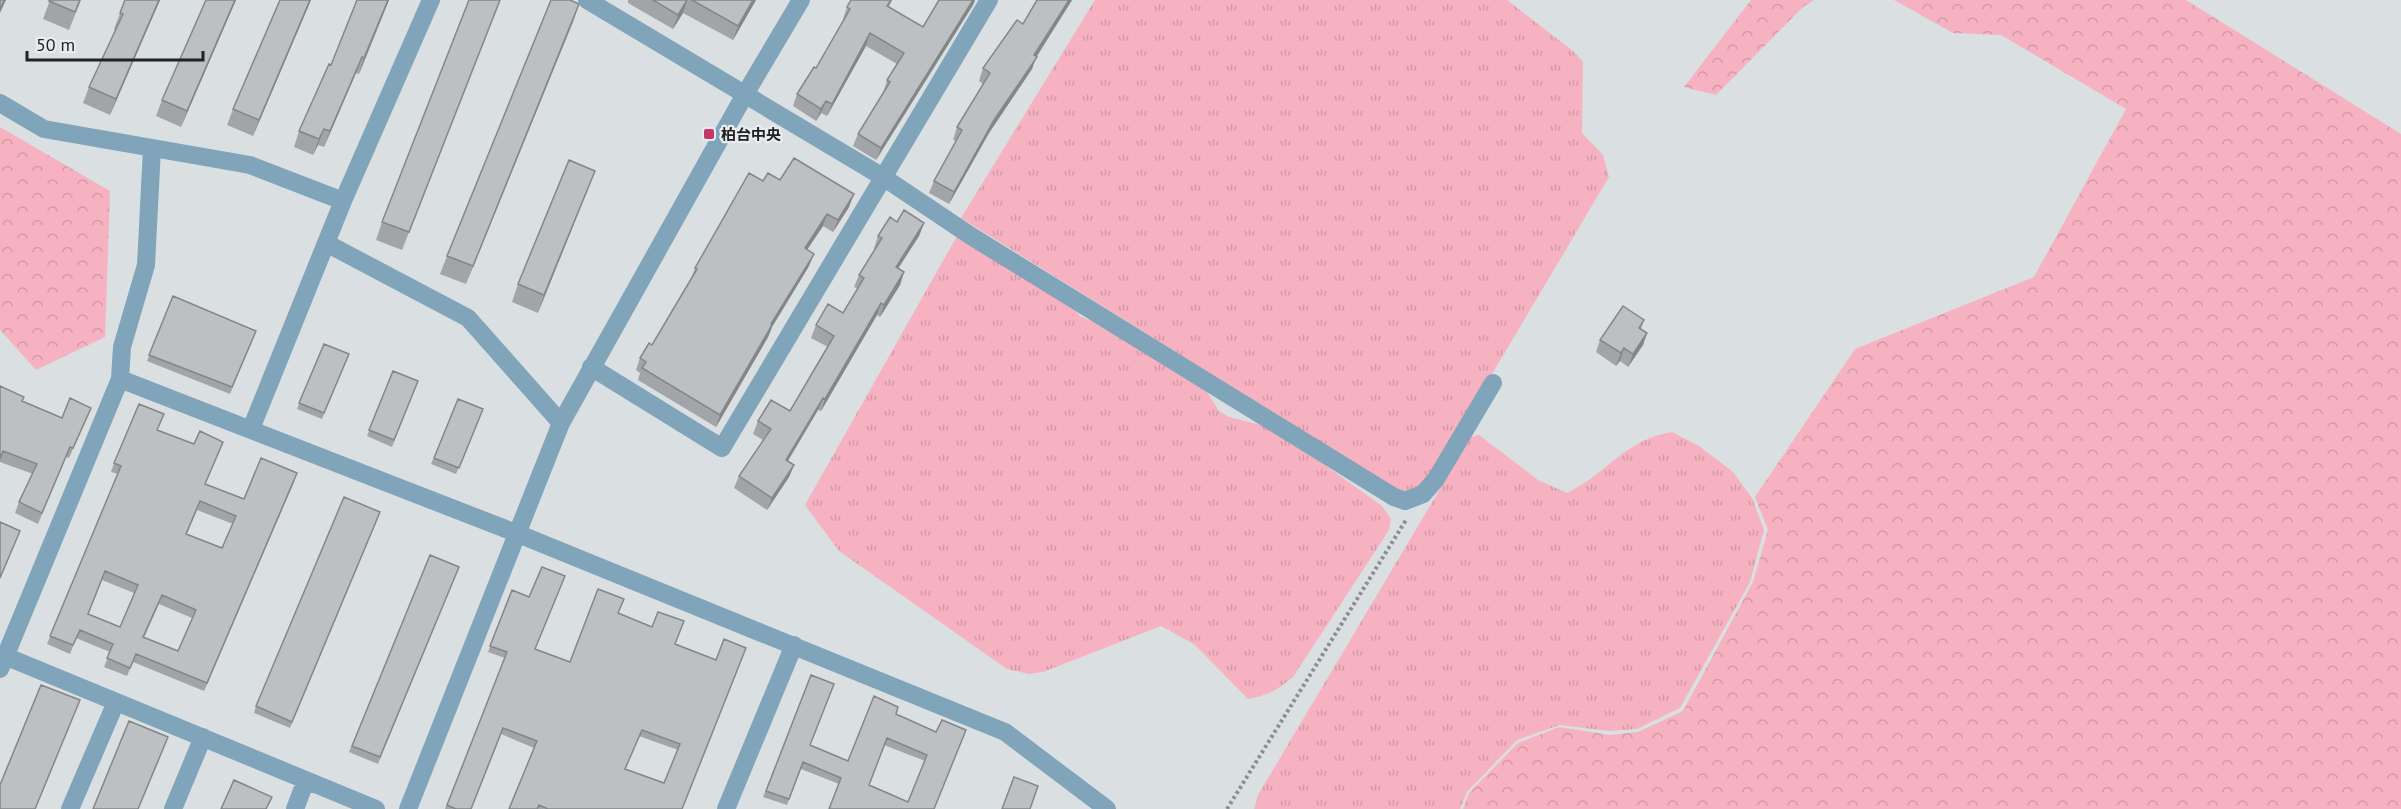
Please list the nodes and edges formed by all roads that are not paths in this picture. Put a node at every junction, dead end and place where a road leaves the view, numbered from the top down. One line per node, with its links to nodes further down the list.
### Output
1 (431, 0): 10 (street)
2 (587, 0): 5 (street)
3 (801, 0): 6 (street)
4 (989, 0): 9 (street)
5 (609, 6): 6 (street)
6 (744, 96): 9 (street); 12 (street)
7 (0, 103): 8 (street)
8 (152, 148): 10 (street); 13 (street)
9 (882, 177): 12 (street); 14 (street)
10 (343, 201): 11 (street)
11 (326, 243): 15 (street); 16 (street)
12 (591, 368): 15 (street)
13 (120, 379): 16 (street); 19 (street)
14 (1493, 383)
15 (561, 423): 17 (street)
16 (251, 429): 17 (street)
17 (516, 533): 18 (street); 27 (street)
18 (794, 645): 28 (street); 29 (street)
19 (2, 660): 20 (street)
20 (116, 702): 21 (street); 23 (street)
21 (203, 738): 22 (street); 24 (street)
22 (306, 780): 25 (street); 26 (street)
23 (70, 809)
24 (173, 809)
25 (294, 809)
26 (376, 809)
27 (408, 809)
28 (726, 809)
29 (1107, 809)

